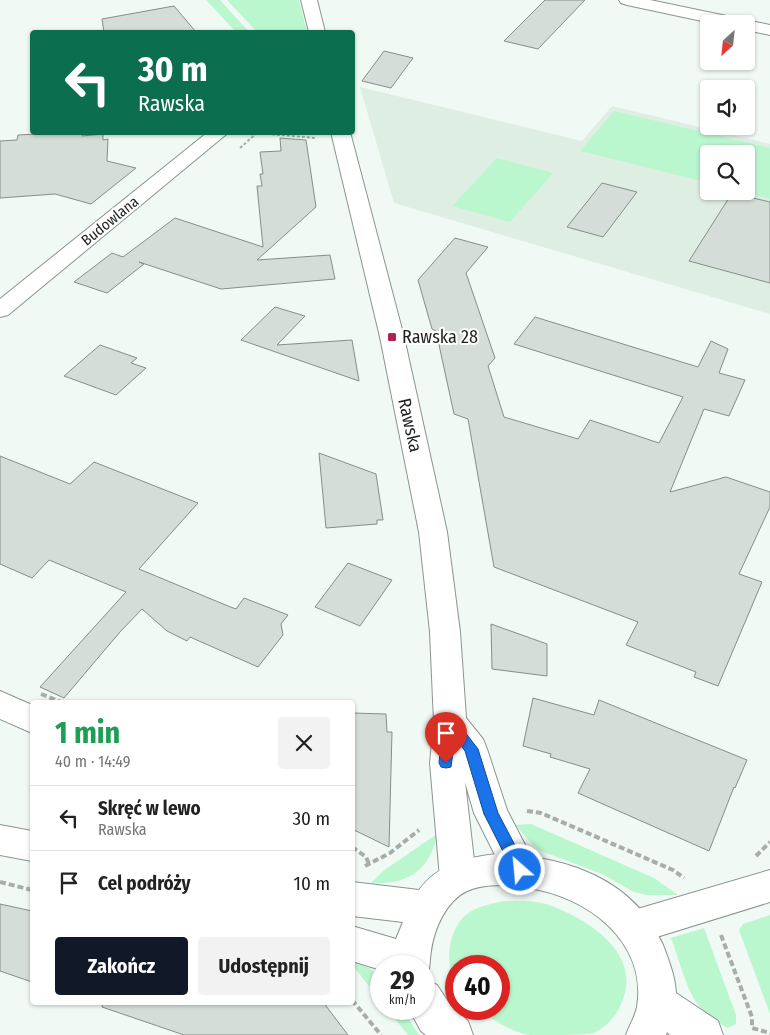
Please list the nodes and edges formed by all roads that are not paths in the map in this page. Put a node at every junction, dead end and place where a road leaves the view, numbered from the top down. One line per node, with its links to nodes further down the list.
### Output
1 (309, 0): 5 (street)
2 (627, 0): 3 (street)
3 (700, 16)
4 (755, 27): 6 (street)
5 (316, 30)
6 (770, 30)
7 (216, 135): 9 (street, Budowlana)
8 (330, 135): 12 (street, Rawska)
9 (0, 310)
10 (0, 704): 11 (street)
11 (30, 719)
12 (450, 722): 15 (street); 16 (street, Rawska)
13 (0, 840): 14 (street)
14 (30, 846)
15 (520, 870): 16 (street); 20 (street)
16 (458, 878): 19 (street)
17 (355, 885): 19 (street)
18 (770, 886): 20 (street)
19 (428, 908): 23 (street)
20 (634, 927): 25 (street)
21 (355, 944): 22 (street)
22 (386, 955)
23 (413, 955)
24 (435, 1017): 26 (street)
25 (651, 1019): 27 (street)
26 (454, 1035)
27 (704, 1035)

